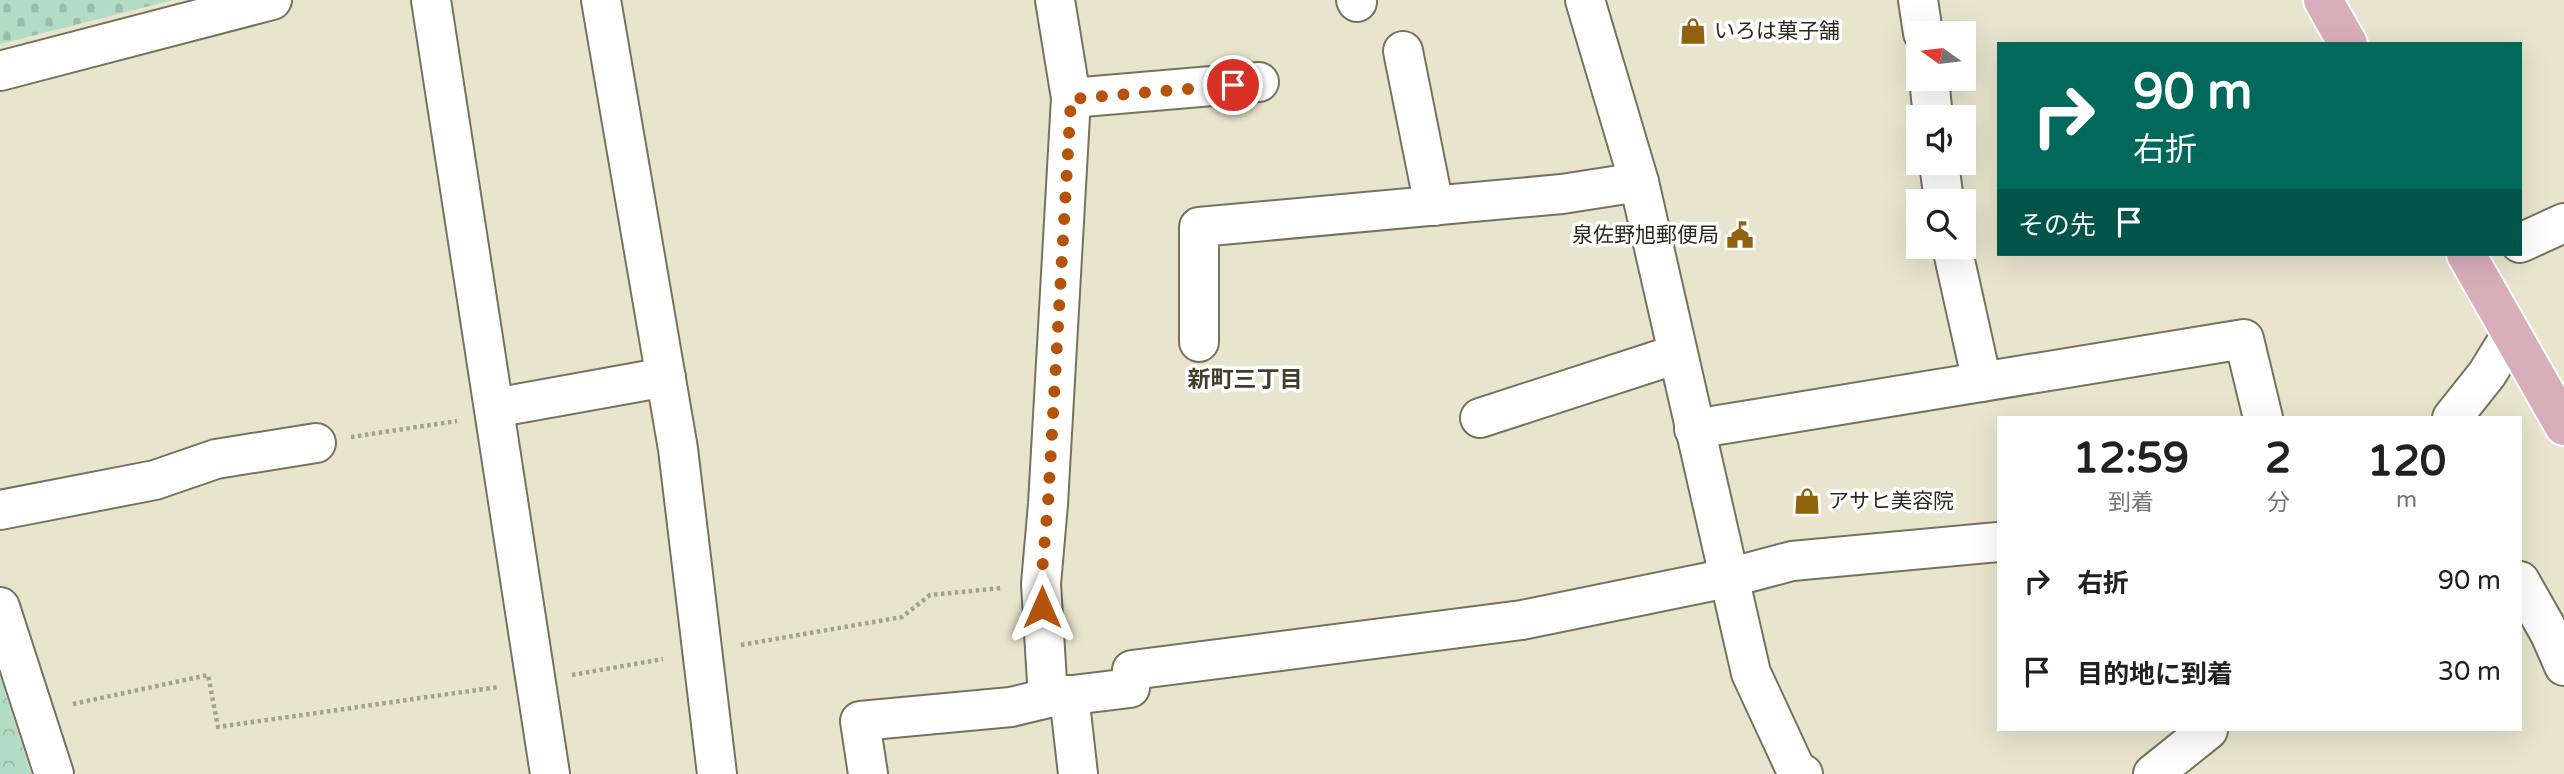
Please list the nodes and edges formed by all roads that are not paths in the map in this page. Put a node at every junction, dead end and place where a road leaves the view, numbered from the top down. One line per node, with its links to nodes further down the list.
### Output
1 (272, 0): 11 (street)
2 (430, 0): 25 (street)
3 (601, 0): 23 (street)
4 (1055, 0): 13 (street)
5 (1585, 0): 14 (street)
6 (1918, 0): 8 (street)
7 (2323, 0): 9 (main road)
8 (1921, 21)
9 (2347, 42)
10 (1403, 51): 15 (street)
11 (0, 71)
12 (1259, 82): 13 (street)
13 (1071, 99): 38 (street)
14 (1639, 182): 15 (street); 22 (street)
15 (1434, 206): 21 (street)
16 (2564, 223): 17 (street)
17 (2522, 242)
18 (2478, 257): 20 (main road)
19 (1955, 259): 24 (street)
20 (2511, 335): 27 (street); 29 (main road)
21 (1199, 342)
22 (1677, 354): 28 (street); 30 (street)
23 (666, 377): 25 (street); 42 (street)
24 (1982, 383): 26 (street); 30 (street)
25 (494, 412): 41 (street)
26 (2263, 416)
27 (2454, 416)
28 (1480, 418)
29 (2564, 426)
30 (1695, 429): 34 (street)
31 (316, 443): 32 (street)
32 (0, 510)
33 (1997, 542): 34 (street)
34 (1728, 578): 38 (street); 45 (street)
35 (2522, 585): 37 (street)
36 (0, 607): 40 (street)
37 (2564, 666)
38 (1058, 696): 43 (street); 44 (street)
39 (2207, 731): 46 (street)
40 (54, 774)
41 (550, 774)
42 (717, 774)
43 (868, 774)
44 (1078, 774)
45 (1803, 774)
46 (2153, 774)

